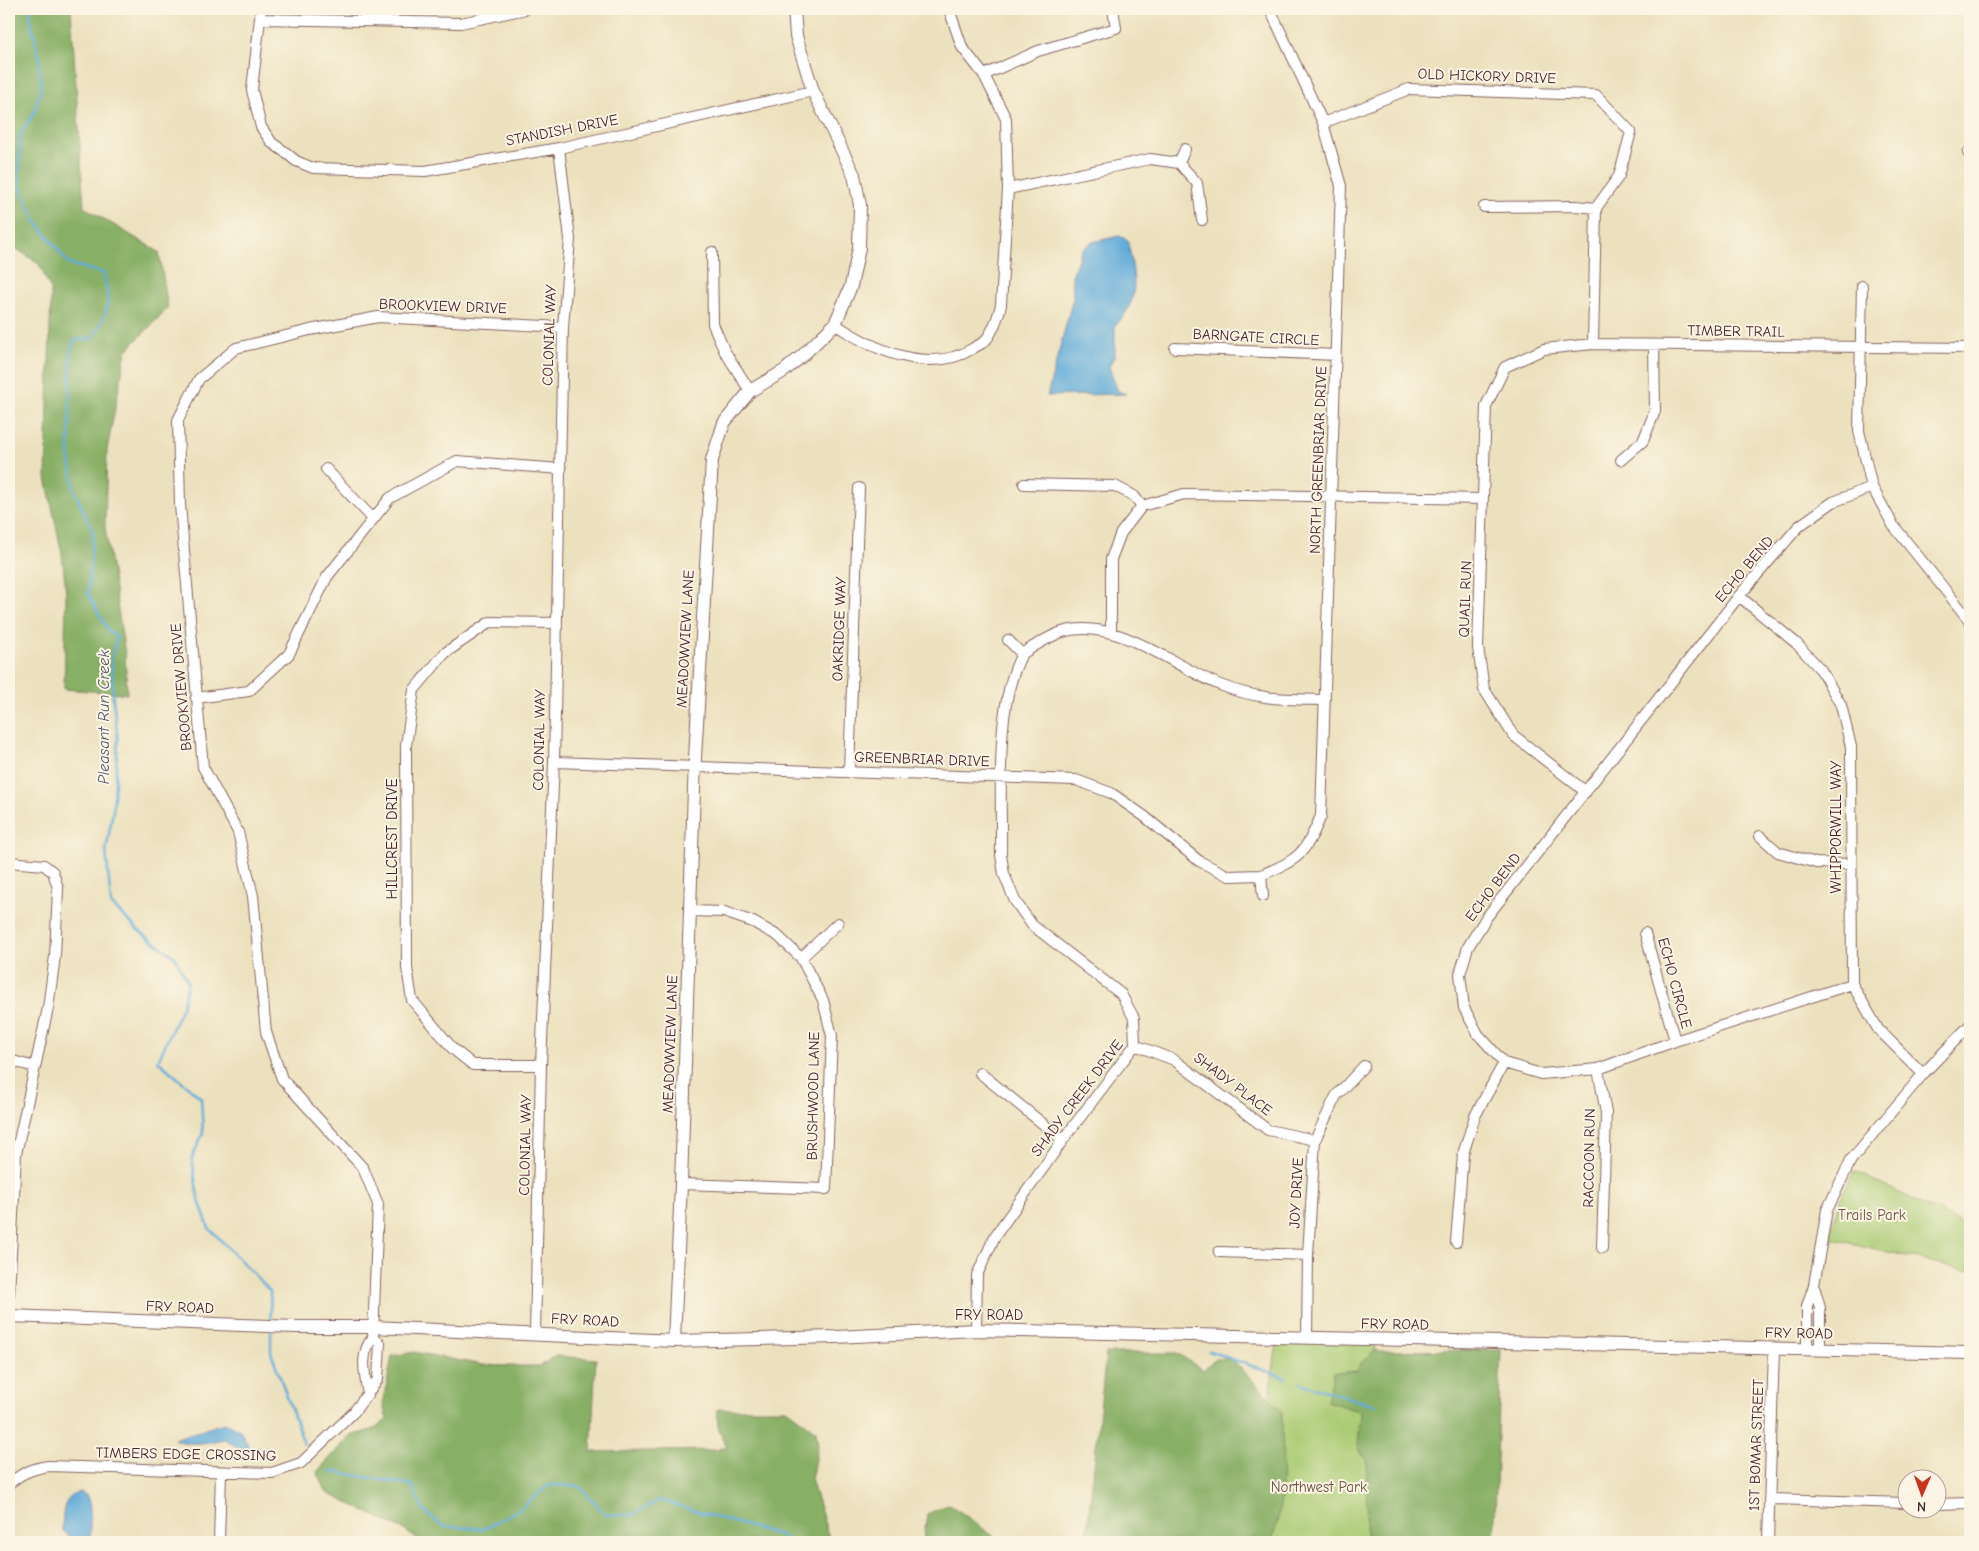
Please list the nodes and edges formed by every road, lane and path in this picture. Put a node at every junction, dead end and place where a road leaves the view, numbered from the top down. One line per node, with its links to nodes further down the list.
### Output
1 (526, 9): 6 (street)
2 (794, 9): 8 (street, MEADOWVIEW LANE)
3 (949, 9): 7 (street)
4 (1113, 9): 7 (street)
5 (1272, 9): 9 (street, NORTH GREENBRIAR DRIVE)
6 (260, 14): 10 (street, STANDISH DRIVE)
7 (984, 75): 13 (street)
8 (813, 91): 10 (street, STANDISH DRIVE); 19 (street, MEADOWVIEW LANE)
9 (1323, 123): 15 (street, OLD HICKORY DRIVE); 26 (street, NORTH GREENBRIAR DRIVE)
10 (559, 148): 20 (street, COLONIAL WAY)
11 (1185, 149): 12 (street)
12 (1179, 163): 13 (street); 16 (street)
13 (1008, 189): 19 (street)
14 (1484, 207): 15 (street)
15 (1596, 208): 21 (street)
16 (1202, 220)
17 (712, 252): 28 (street)
18 (1862, 286): 23 (street)
19 (836, 324): 28 (street, MEADOWVIEW LANE)
20 (563, 327): 31 (street, COLONIAL WAY); 45 (street, BROOKVIEW DRIVE)
21 (1593, 344): 22 (street, TIMBER TRAIL); 27 (street, TIMBER TRAIL)
22 (1654, 345): 23 (street, TIMBER TRAIL); 29 (street)
23 (1861, 347): 25 (street, TIMBER TRAIL); 33 (street)
24 (1175, 348): 26 (street, BARNGATE CIRCLE)
25 (1970, 348)
26 (1336, 355): 35 (street, NORTH GREENBRIAR DRIVE)
27 (1505, 367): 36 (street, QUAIL RUN)
28 (750, 391): 48 (street, MEADOWVIEW LANE)
29 (1621, 460)
30 (326, 469): 38 (street)
31 (561, 469): 38 (street); 41 (street, COLONIAL WAY)
32 (1024, 484): 37 (street)
33 (1872, 487): 39 (street, ECHO BEND); 40 (street)
34 (859, 488): 49 (street, OAKRIDGE WAY)
35 (1332, 497): 36 (street); 37 (street); 46 (street, NORTH GREENBRIAR DRIVE)
36 (1482, 499): 51 (street, QUAIL RUN)
37 (1142, 506): 42 (street)
38 (374, 519): 45 (street)
39 (1739, 596): 51 (street, ECHO BEND); 54 (street, WHIPPORWILL WAY)
40 (1970, 621)
41 (557, 623): 47 (street, COLONIAL WAY); 67 (street, HILLCREST DRIVE)
42 (1111, 632): 44 (street); 46 (street)
43 (1008, 640): 44 (street)
44 (1022, 654): 50 (street, SHADY CREEK DRIVE)
45 (196, 698): 84 (street, BROOKVIEW DRIVE)
46 (1325, 700): 55 (street, NORTH GREENBRIAR DRIVE)
47 (554, 762): 48 (street, GREENBRIAR DRIVE); 67 (street, COLONIAL WAY)
48 (695, 766): 49 (street, GREENBRIAR DRIVE); 57 (street, MEADOWVIEW LANE)
49 (849, 771): 50 (street, GREENBRIAR DRIVE)
50 (1002, 776): 55 (street, GREENBRIAR DRIVE); 64 (street, SHADY CREEK DRIVE)
51 (1586, 792): 66 (street, ECHO BEND)
52 (1760, 836): 54 (street)
53 (9, 862): 69 (street)
54 (1850, 864): 61 (street, WHIPPORWILL WAY)
55 (1261, 875): 56 (street)
56 (1263, 896)
57 (690, 911): 60 (street, BRUSHWOOD LANE); 75 (street, MEADOWVIEW LANE)
58 (838, 923): 60 (street)
59 (1646, 933): 63 (street, ECHO CIRCLE)
60 (801, 958): 75 (street, BRUSHWOOD LANE)
61 (1852, 984): 63 (street); 72 (street, WHIPPORWILL WAY)
62 (1970, 1025): 72 (street)
63 (1675, 1041): 70 (street)
64 (1135, 1045): 73 (street, SHADY CREEK DRIVE); 74 (street, SHADY PLACE)
65 (9, 1060): 69 (street)
66 (1504, 1063): 70 (street); 76 (street)
67 (541, 1065): 85 (street, COLONIAL WAY)
68 (1364, 1066): 74 (street, JOY DRIVE)
69 (35, 1067): 81 (street)
70 (1598, 1069): 77 (street, RACCOON RUN)
71 (980, 1073): 73 (street)
72 (1923, 1074): 80 (street)
73 (1063, 1140): 83 (street, SHADY CREEK DRIVE)
74 (1314, 1140): 79 (street, JOY DRIVE)
75 (681, 1184): 87 (street, MEADOWVIEW LANE)
76 (1456, 1242)
77 (1602, 1248)
78 (1219, 1252): 79 (street)
79 (1308, 1255): 86 (street, JOY DRIVE)
80 (1814, 1285): 89 (street); 90 (street)
81 (9, 1294)
82 (9, 1316): 84 (street, FRY ROAD)
83 (976, 1330): 86 (street, FRY ROAD); 87 (street, FRY ROAD)
84 (373, 1332): 85 (street, FRY ROAD); 92 (street, TIMBERS EDGE CROSSING)
85 (535, 1334): 87 (street, FRY ROAD)
86 (1307, 1338): 88 (street, FRY ROAD)
87 (674, 1341)
88 (1774, 1349): 89 (street, FRY ROAD); 94 (street, 1ST BOMAR STREET)
89 (1807, 1349): 90 (street, FRY ROAD)
90 (1820, 1350): 91 (street, FRY ROAD)
91 (1970, 1353)
92 (221, 1472): 93 (street, TIMBERS EDGE CROSSING); 98 (street)
93 (9, 1484)
94 (1769, 1499): 95 (street); 99 (street, 1ST BOMAR STREET)
95 (1896, 1503)
96 (1970, 1503): 97 (street)
97 (1946, 1504)
98 (219, 1542)
99 (1768, 1542)

